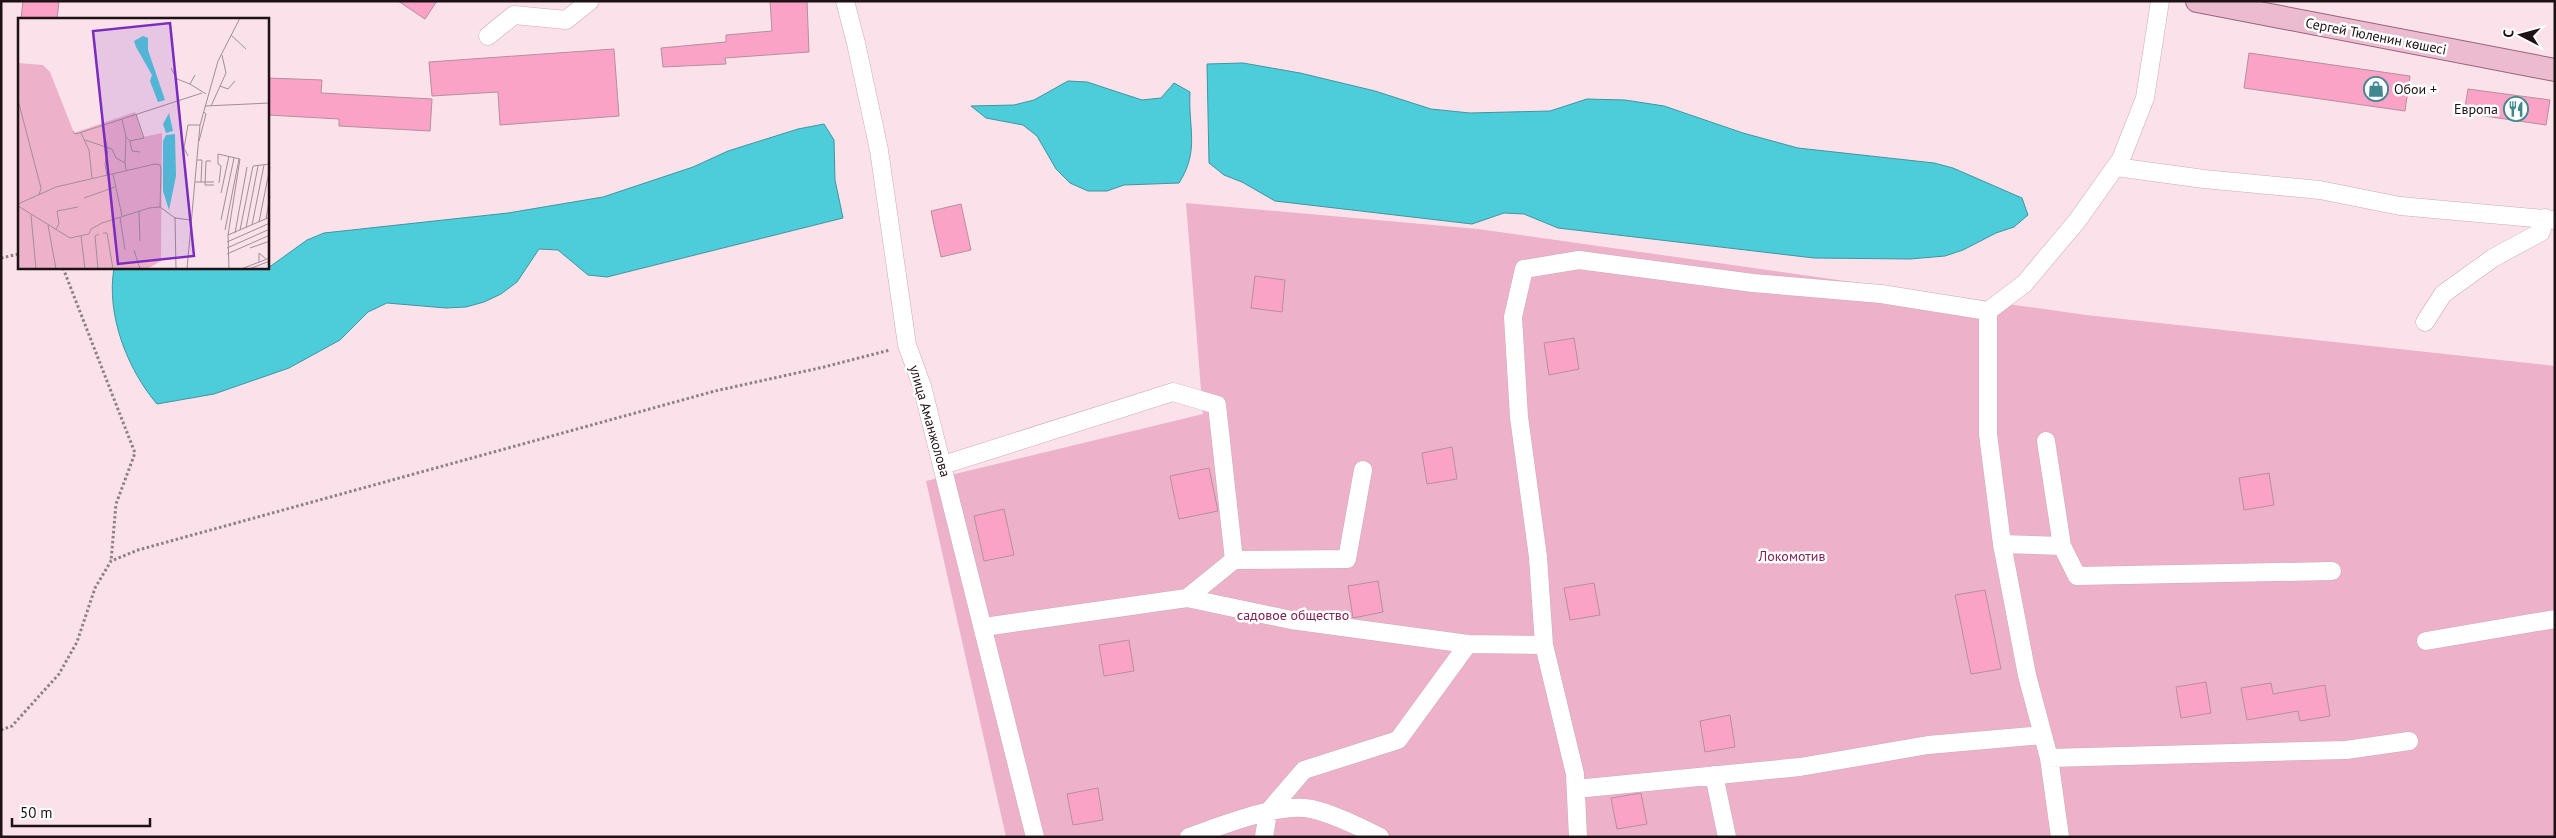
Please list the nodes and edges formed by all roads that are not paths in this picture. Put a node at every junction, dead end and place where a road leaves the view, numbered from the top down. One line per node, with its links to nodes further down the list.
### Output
1 (590, 1): 5 (street)
2 (845, 1): 12 (street, улица Аманжолова)
3 (2160, 1): 7 (street)
4 (2196, 1): 6 (main road, Сергей Тюленин көшесі)
5 (488, 36)
6 (2555, 70)
7 (2116, 167): 8 (street); 9 (street)
8 (2550, 219): 10 (street)
9 (1988, 311): 14 (street); 23 (street)
10 (2425, 322)
11 (2046, 441): 15 (street)
12 (943, 465): 16 (street); 20 (street, улица Аманжолова)
13 (1363, 470): 16 (street)
14 (2002, 544): 15 (street); 24 (street)
15 (2062, 546): 17 (street)
16 (1234, 560): 18 (street)
17 (2332, 571)
18 (1187, 598): 20 (street); 22 (street)
19 (2555, 619): 21 (street)
20 (984, 627): 30 (street, улица Аманжолова)
21 (2426, 641)
22 (1468, 644): 23 (street); 29 (street)
23 (1544, 645): 28 (street)
24 (2043, 735): 26 (street); 27 (street)
25 (2409, 741): 26 (street)
26 (2049, 758): 36 (street)
27 (1714, 775): 28 (street); 35 (street)
28 (1576, 789): 34 (street)
29 (1268, 812): 31 (street); 32 (street); 33 (street)
30 (1035, 837)
31 (1189, 837)
32 (1264, 837)
33 (1380, 837)
34 (1578, 837)
35 (1727, 837)
36 (2060, 837)

